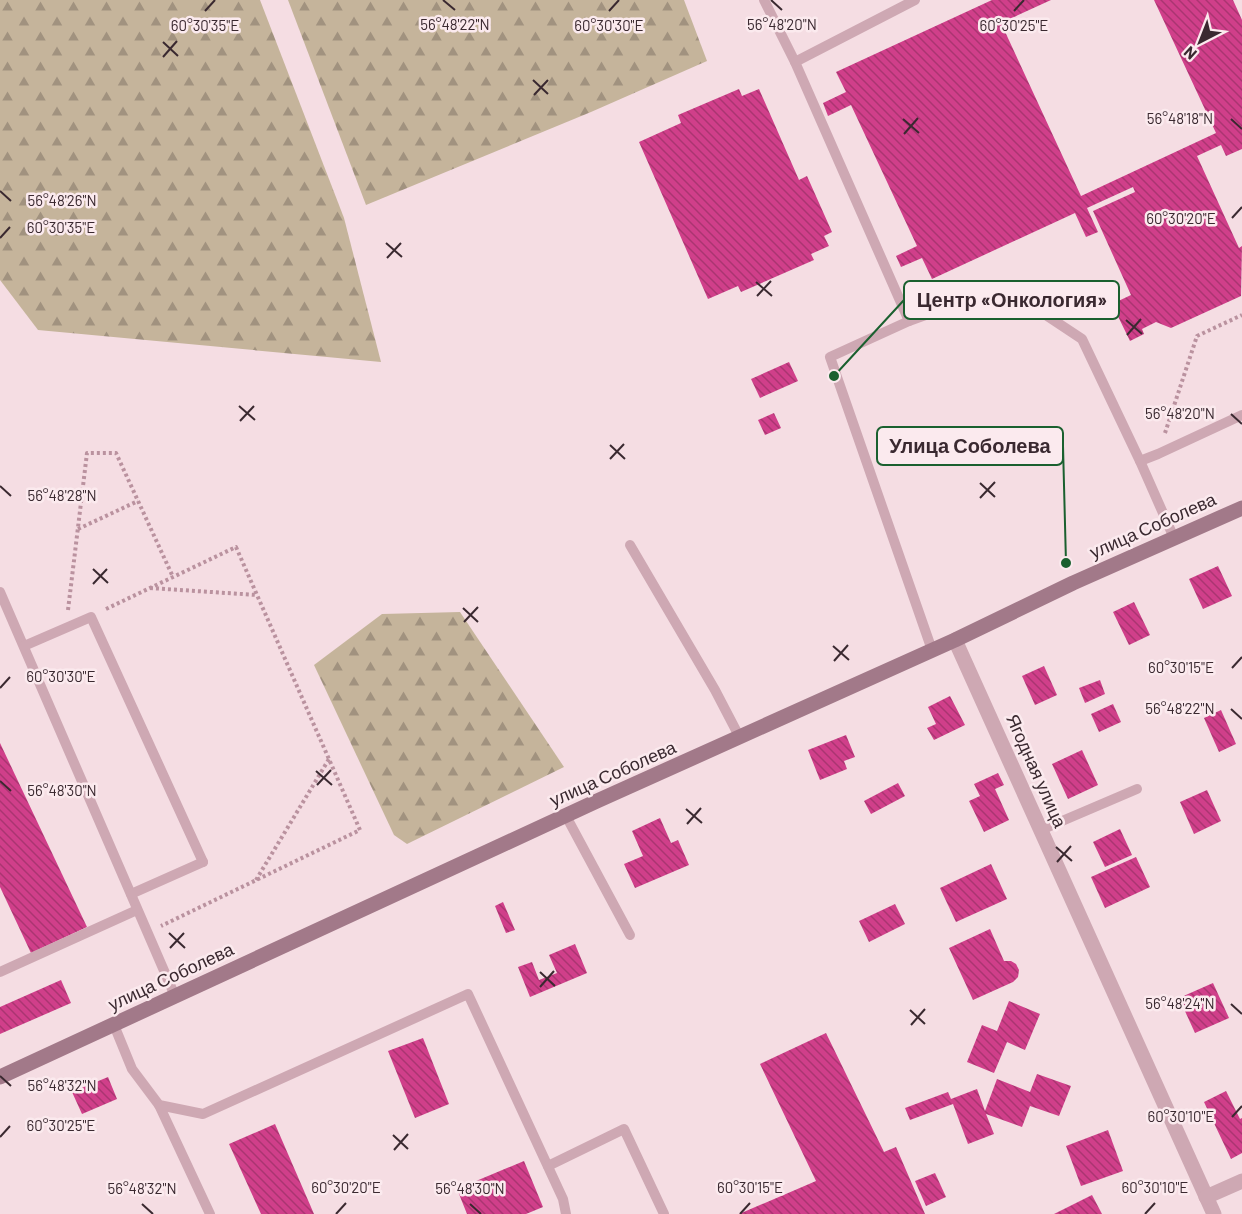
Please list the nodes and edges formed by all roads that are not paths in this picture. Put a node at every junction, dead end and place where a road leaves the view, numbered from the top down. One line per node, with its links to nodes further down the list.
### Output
1 (764, 0): 3 (lane)
2 (915, 0): 3 (lane)
3 (795, 62): 4 (lane)
4 (909, 321): 6 (lane); 13 (lane)
5 (1242, 415): 6 (lane)
6 (1140, 461): 8 (lane)
7 (1242, 508): 8 (street, улица Соболева)
8 (1174, 538): 11 (street, улица Соболева)
9 (630, 545): 14 (lane)
10 (0, 592): 12 (lane)
11 (955, 640): 13 (street, улица Соболева); 17 (street, Ягодная улица)
12 (24, 646): 18 (lane); 18 (lane)
13 (932, 650): 14 (street, улица Соболева)
14 (740, 738): 16 (street, улица Соболева)
15 (1137, 789): 17 (lane)
16 (566, 816): 20 (lane); 22 (street, улица Соболева)
17 (1041, 831): 28 (street, Ягодная улица)
18 (131, 894): 19 (lane)
19 (137, 910): 21 (lane); 22 (lane)
20 (630, 935)
21 (0, 972)
22 (175, 996): 23 (street, улица Соболева)
23 (114, 1024): 24 (street, улица Соболева); 25 (lane)
24 (0, 1077)
25 (159, 1105): 26 (lane); 29 (lane)
26 (548, 1166): 30 (lane); 31 (lane)
27 (1242, 1180): 28 (street)
28 (1206, 1197): 32 (street, Ягодная улица)
29 (210, 1214)
30 (566, 1214)
31 (664, 1214)
32 (1214, 1214)

